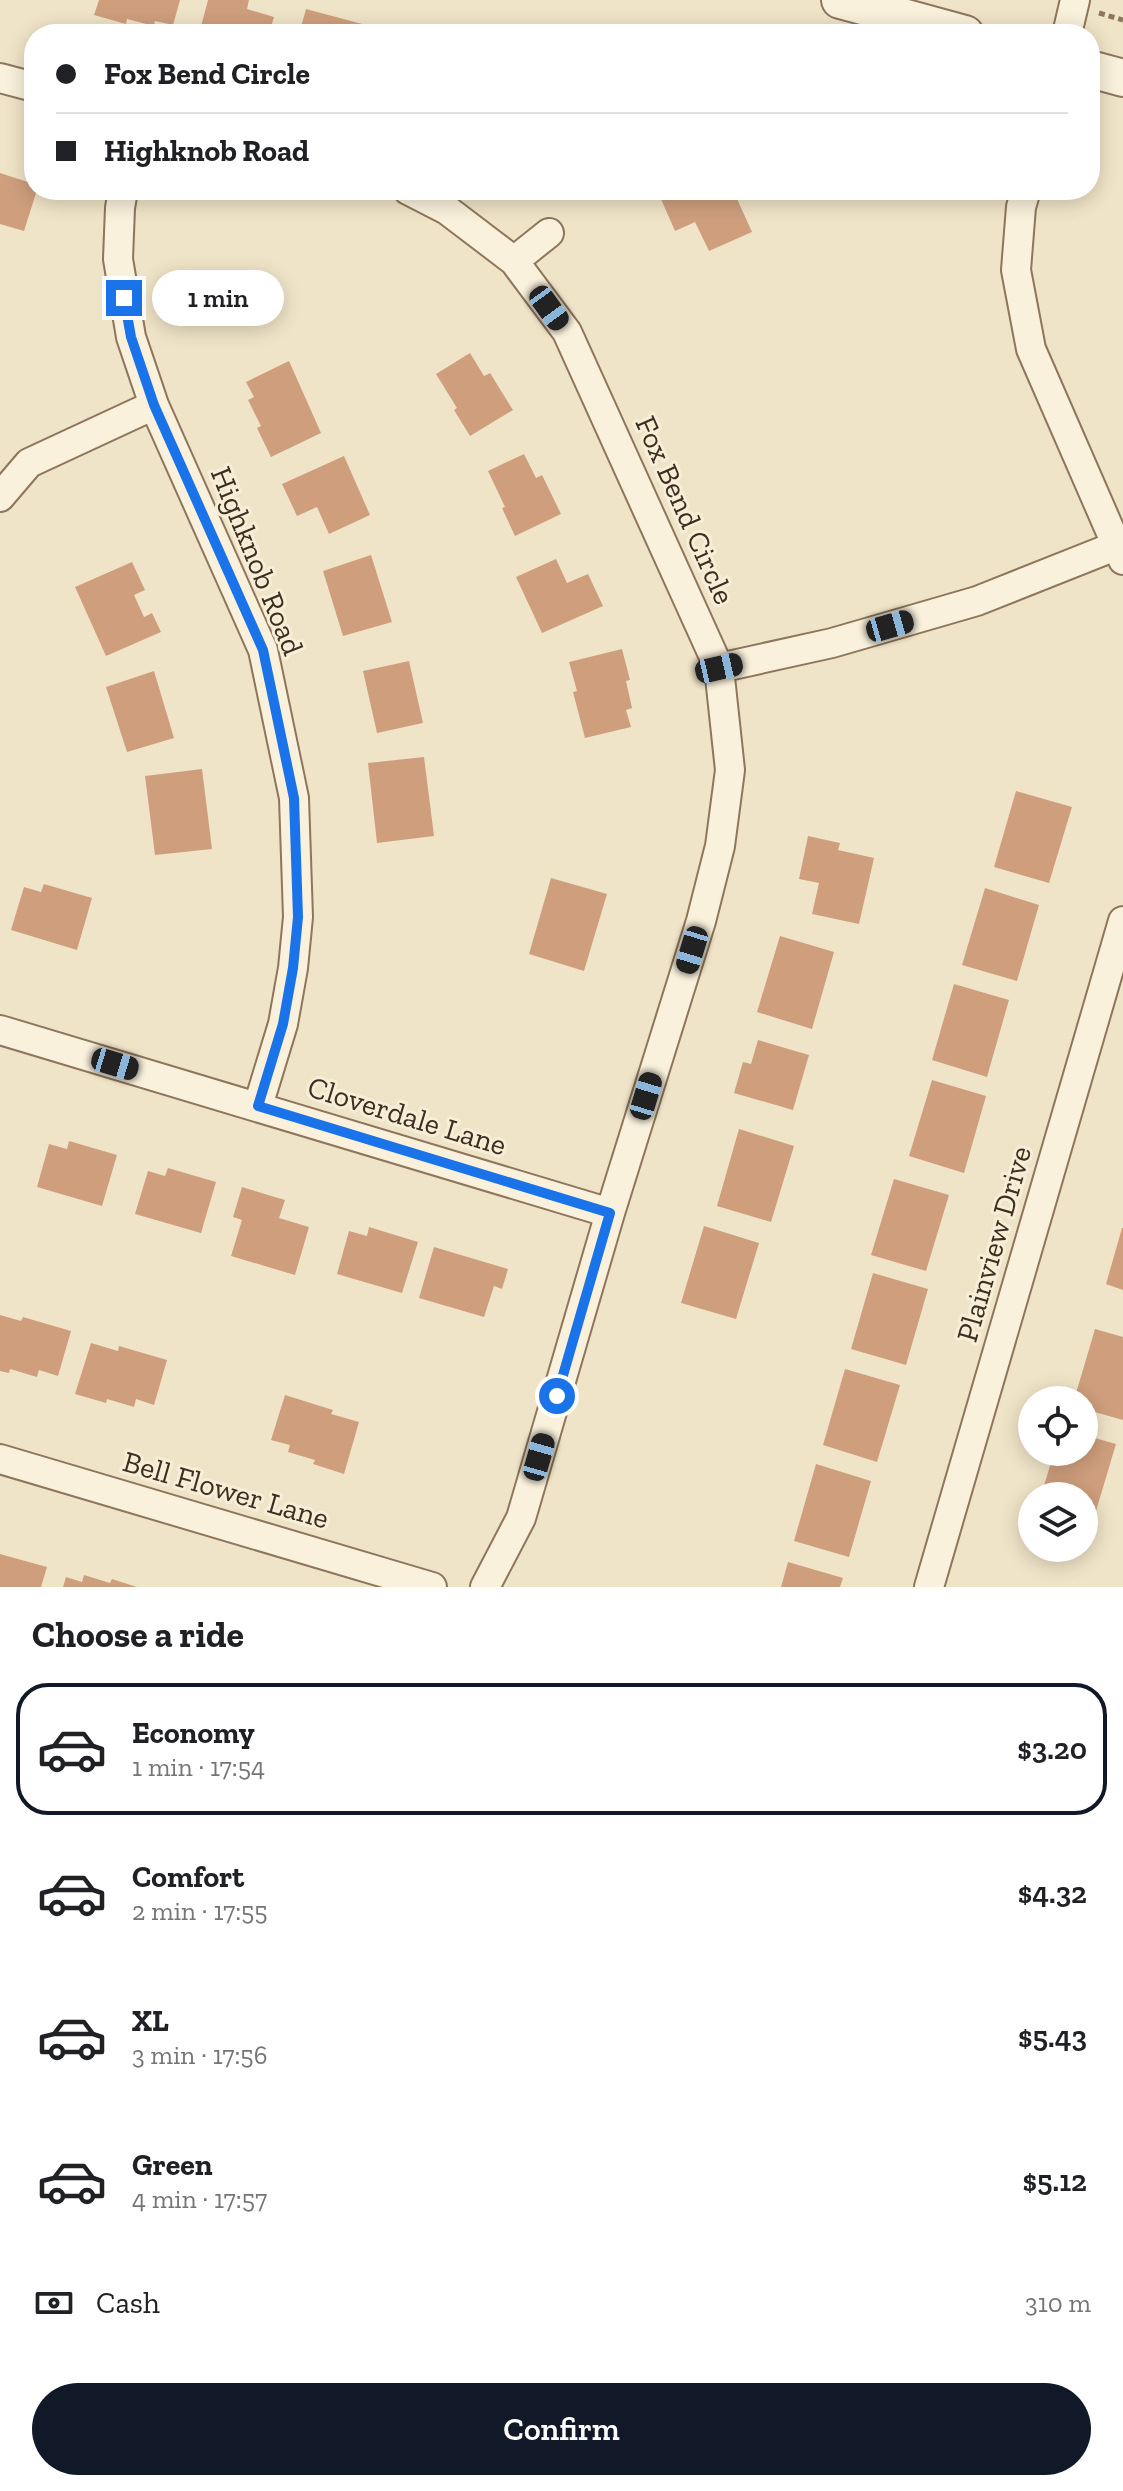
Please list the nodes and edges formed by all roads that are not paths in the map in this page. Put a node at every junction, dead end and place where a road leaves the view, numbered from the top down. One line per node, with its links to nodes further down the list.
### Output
1 (840, 0): 3 (street)
2 (1075, 0): 4 (street)
3 (928, 24)
4 (1069, 24)
5 (1100, 72): 7 (street)
6 (0, 78): 8 (street)
7 (1123, 78)
8 (24, 84)
9 (121, 200): 14 (street, Highknob Road)
10 (428, 200): 13 (street, Fox Bend Circle)
11 (1023, 200): 16 (street)
12 (549, 233): 13 (street)
13 (514, 261): 17 (street, Fox Bend Circle)
14 (154, 405): 15 (street); 20 (street, Highknob Road)
15 (0, 497)
16 (1121, 549): 17 (street)
17 (719, 668): 21 (street, Fox Bend Circle)
18 (1123, 921): 25 (street, Plainview Drive)
19 (0, 1030): 20 (street, Cloverdale Lane)
20 (258, 1106): 21 (street, Cloverdale Lane)
21 (610, 1213): 24 (street, Fox Bend Circle)
22 (0, 1459): 23 (street, Bell Flower Lane)
23 (432, 1587)
24 (485, 1587)
25 (929, 1587)

